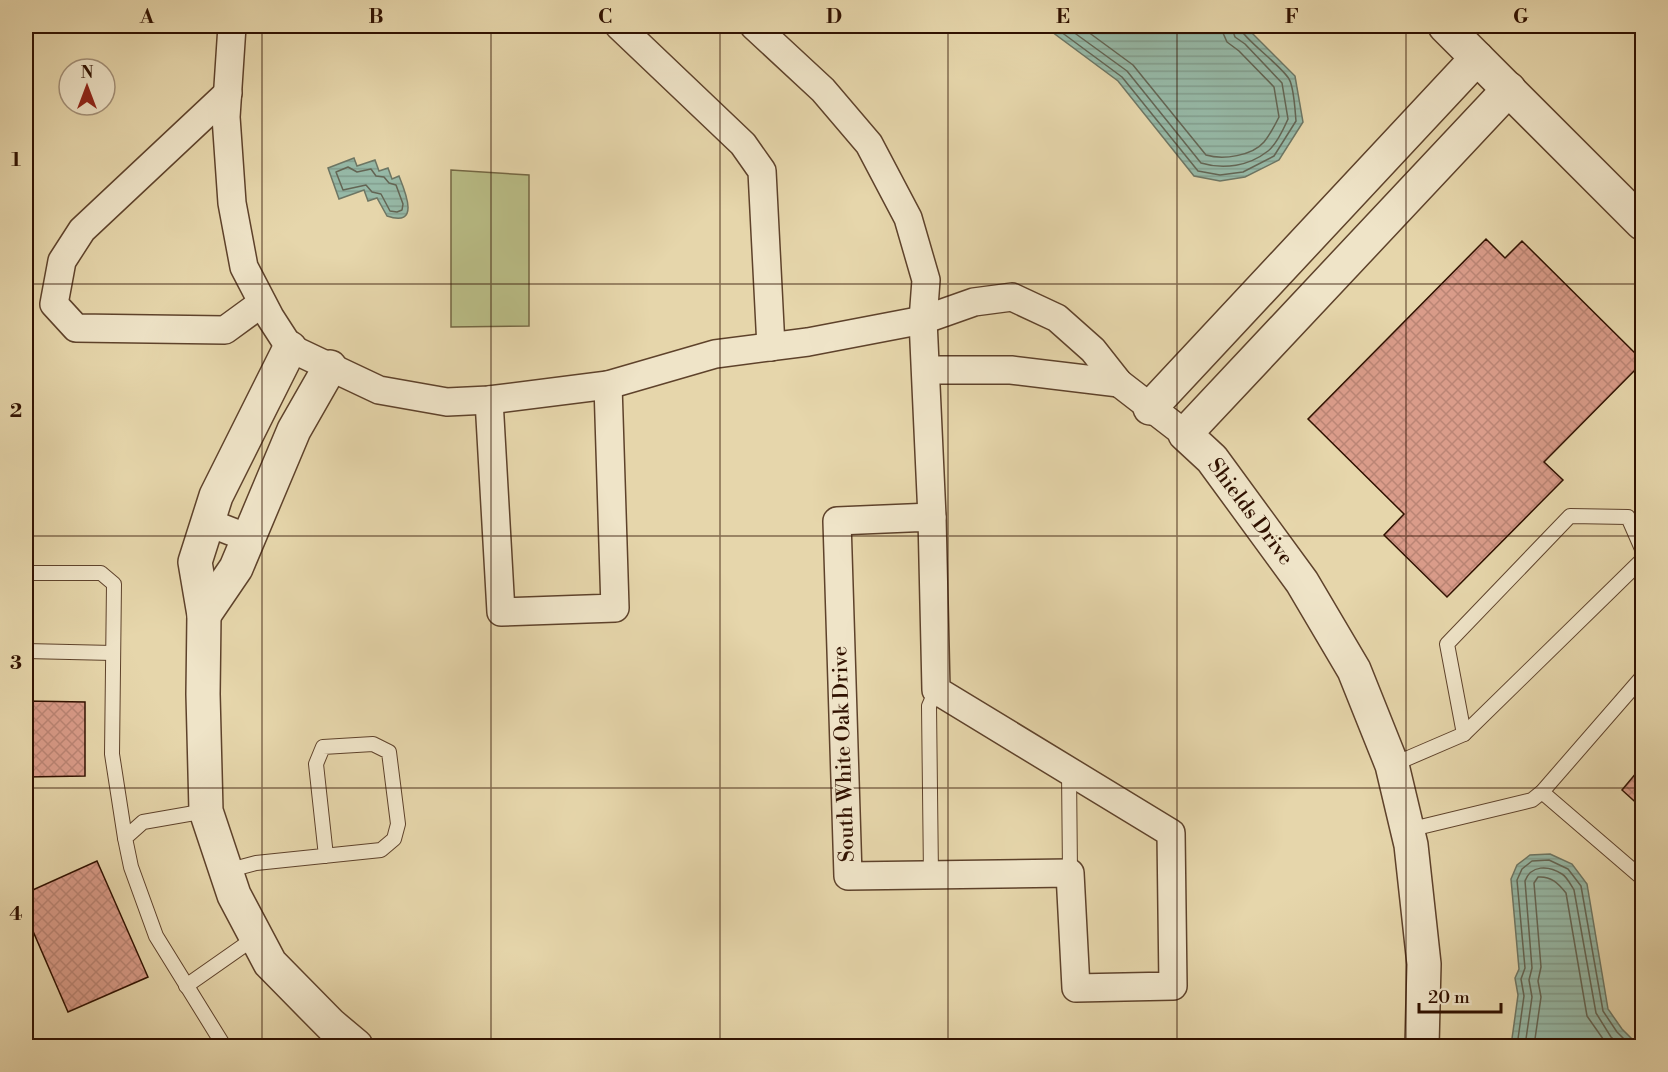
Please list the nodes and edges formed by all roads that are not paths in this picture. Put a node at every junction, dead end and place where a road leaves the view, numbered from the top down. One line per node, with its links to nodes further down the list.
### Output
1 (232, 26): 7 (street)
2 (619, 26): 11 (street)
3 (754, 26): 10 (street)
4 (1445, 26): 5 (street)
5 (1478, 58): 6 (street); 18 (street)
6 (1509, 89): 8 (street); 19 (street)
7 (228, 93): 9 (street); 9 (street)
8 (1642, 223)
9 (262, 303): 12 (street)
10 (923, 320): 11 (street); 14 (street); 15 (street)
11 (771, 347): 16 (street)
12 (290, 348): 13 (street); 21 (street)
13 (330, 367): 17 (street); 22 (street)
14 (926, 370): 15 (street); 20 (street)
15 (1119, 383): 18 (street)
16 (608, 385): 17 (street); 17 (street)
17 (489, 399)
18 (1150, 408): 19 (street)
19 (1185, 434): 32 (street, Shields Drive)
20 (932, 517): 30 (street); 41 (street, South White Oak Drive)
21 (207, 522): 22 (street); 26 (street)
22 (248, 538): 26 (street)
23 (1642, 549): 31 (lane)
24 (1642, 560): 31 (lane)
25 (26, 573): 28 (lane)
26 (204, 615): 35 (street)
27 (26, 651): 28 (lane)
28 (113, 653): 37 (lane)
29 (1642, 678): 34 (lane)
30 (936, 690): 33 (street); 41 (lane)
31 (1464, 734): 32 (lane)
32 (1392, 765): 36 (street, Shields Drive)
33 (1069, 772): 40 (lane); 40 (street)
34 (1542, 792): 36 (lane); 42 (lane)
35 (206, 811): 37 (lane); 39 (street)
36 (1408, 830): 47 (street, Shields Drive)
37 (125, 838): 44 (lane)
38 (326, 855): 38 (lane); 39 (lane)
39 (226, 871): 43 (street)
40 (1070, 873): 41 (street, South White Oak Drive)
41 (931, 875)
42 (1642, 878)
43 (256, 936): 44 (lane); 46 (street)
44 (186, 986): 45 (lane)
45 (224, 1047)
46 (356, 1047)
47 (1422, 1047)

